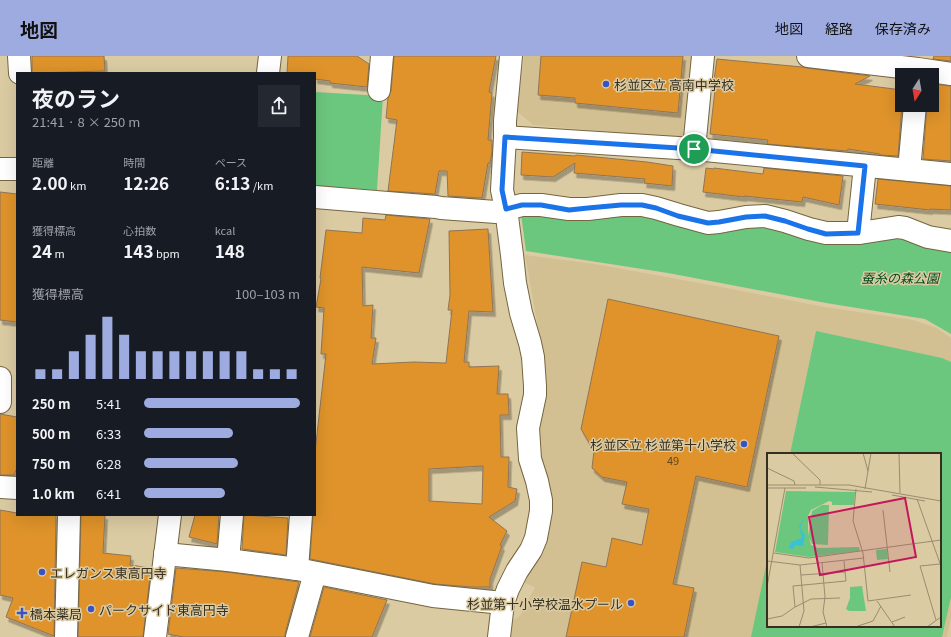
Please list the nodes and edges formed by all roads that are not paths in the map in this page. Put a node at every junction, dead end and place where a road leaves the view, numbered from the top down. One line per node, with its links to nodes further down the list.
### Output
1 (19, 56): 8 (street)
2 (270, 56): 9 (street)
3 (382, 56): 11 (street)
4 (511, 56): 13 (street)
5 (703, 56): 14 (street)
6 (808, 56): 7 (street)
7 (918, 66): 10 (street)
8 (20, 72)
9 (268, 72)
10 (951, 74)
11 (379, 90)
12 (914, 112): 18 (street)
13 (505, 137): 14 (street); 21 (street)
14 (694, 149): 15 (street)
15 (865, 166): 18 (street); 22 (street)
16 (0, 169): 17 (street)
17 (16, 169)
18 (909, 170): 19 (street)
19 (951, 174)
20 (316, 197): 21 (street)
21 (506, 209): 22 (street); 36 (street)
22 (858, 233): 23 (street)
23 (951, 241)
24 (0, 378): 25 (street)
25 (0, 402): 26 (street)
26 (16, 404)
27 (0, 487): 28 (street)
28 (16, 488)
29 (69, 516): 37 (street)
30 (170, 516): 33 (street)
31 (232, 516): 34 (street)
32 (301, 516): 35 (street)
33 (165, 554): 34 (street); 38 (street)
34 (228, 560): 35 (street)
35 (306, 571): 36 (street); 39 (street)
36 (503, 604): 40 (street)
37 (66, 637)
38 (155, 637)
39 (297, 637)
40 (499, 637)

